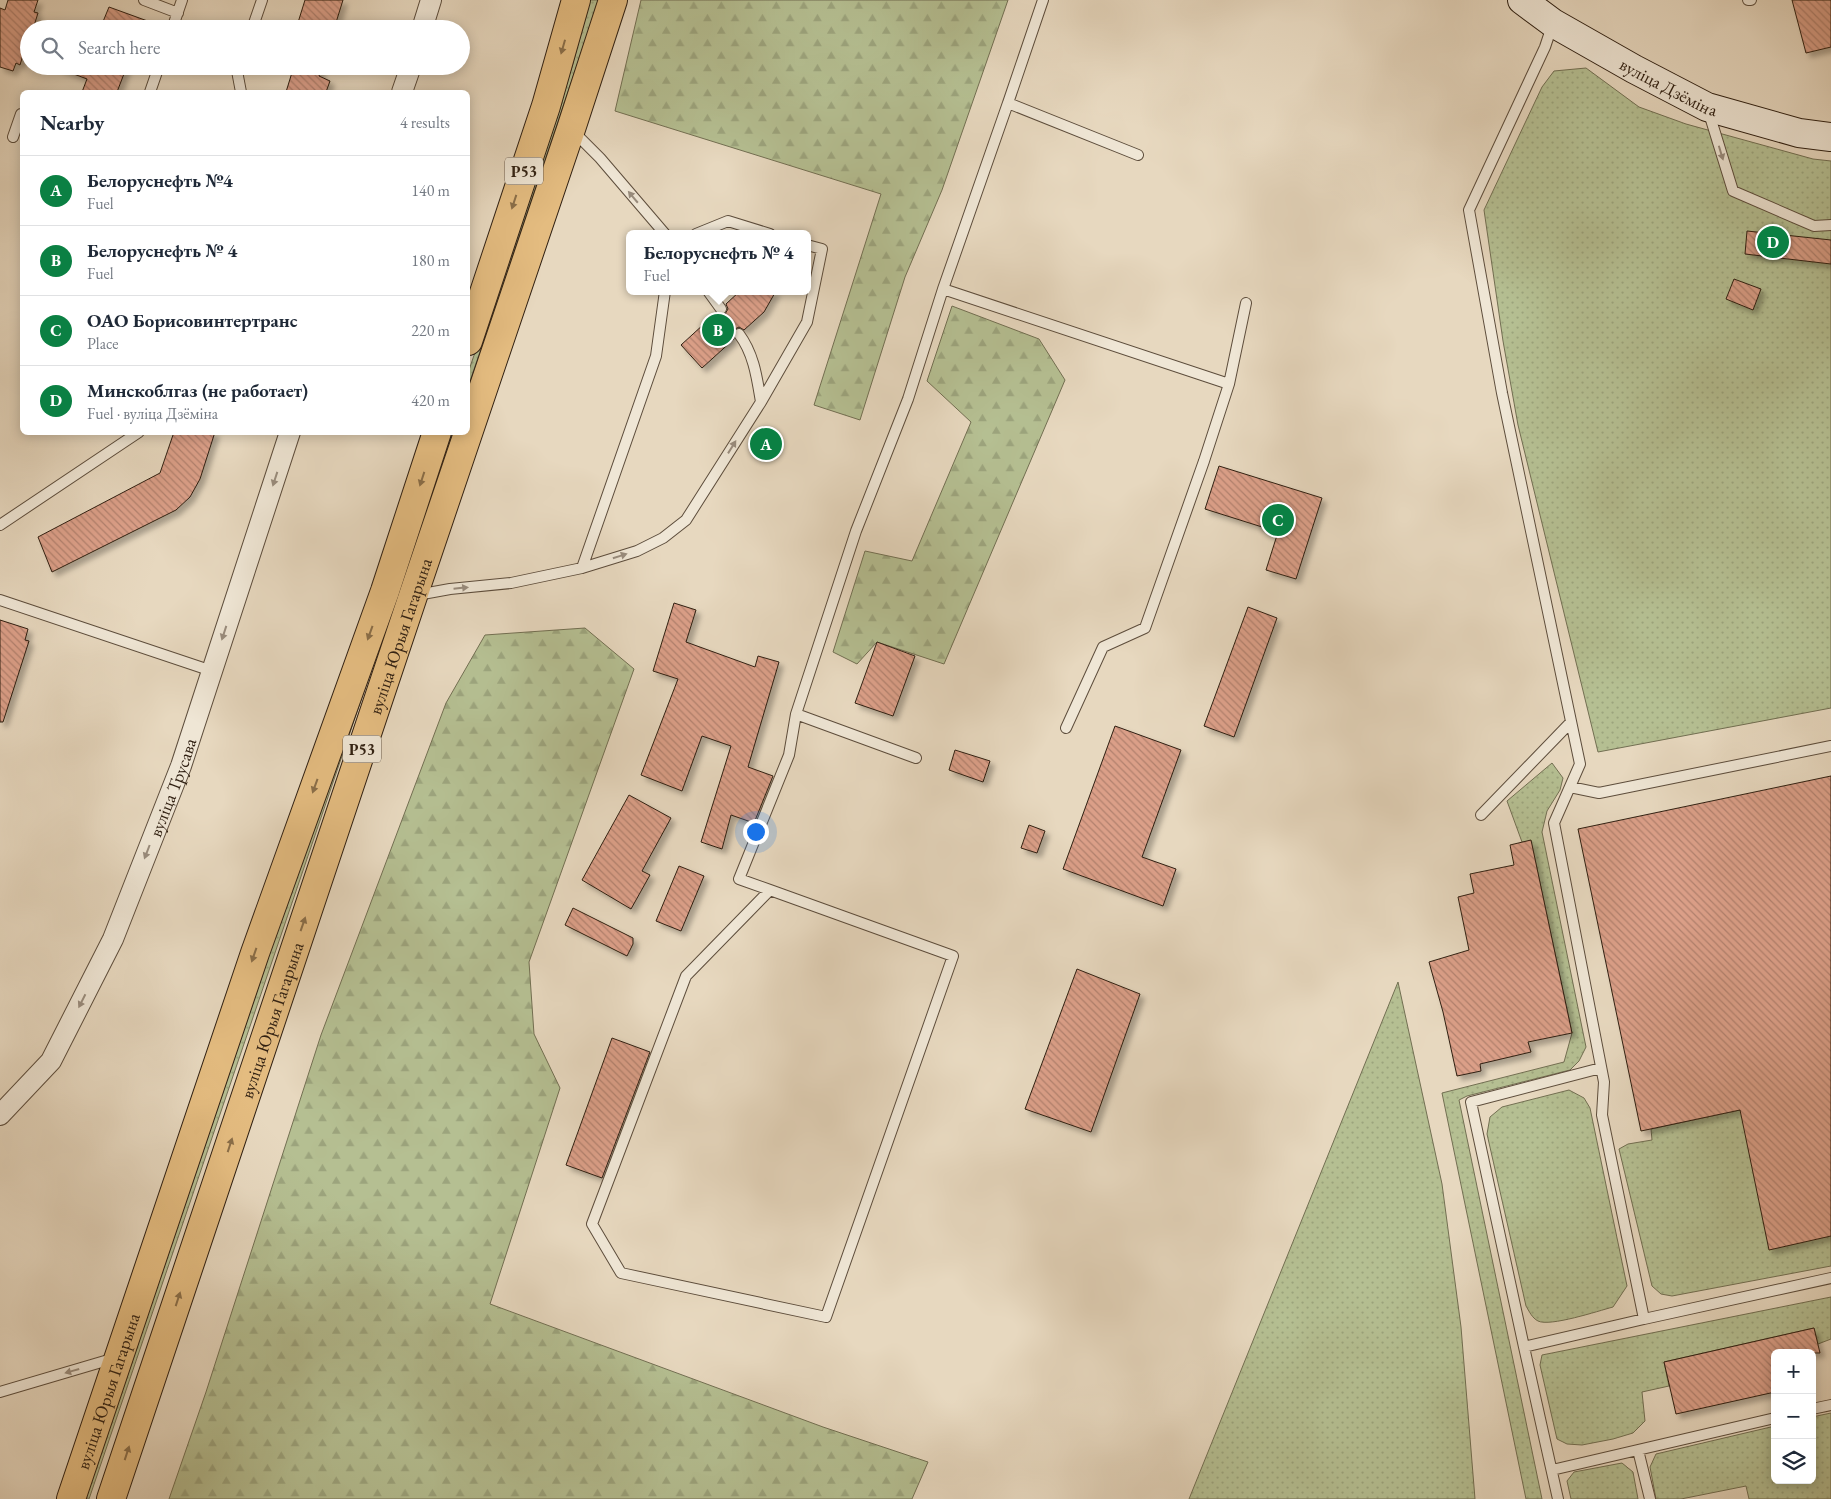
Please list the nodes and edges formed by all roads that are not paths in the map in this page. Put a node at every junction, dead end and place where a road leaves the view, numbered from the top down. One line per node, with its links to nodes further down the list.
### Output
1 (144, 0): 9 (lane)
2 (182, 0): 9 (lane)
3 (262, 0): 11 (lane)
4 (431, 0): 12 (street)
5 (576, 0): 38 (main road, Р53, one-way to 38)
6 (613, 0): 23 (main road, вуліца Юрыя Гагарына / Р53)
7 (1043, 0): 20 (lane)
8 (1522, 0): 13 (main road, вуліца Дзёміна)
9 (178, 13): 10 (lane)
10 (175, 20)
11 (255, 20)
12 (425, 20)
13 (1553, 22): 21 (main road, вуліца Дзёміна); 52 (lane)
14 (156, 75): 17 (lane)
15 (238, 75): 18 (lane)
16 (408, 75): 19 (street)
17 (151, 90)
18 (241, 90)
19 (403, 90)
20 (1008, 103): 26 (lane); 32 (lane)
21 (1707, 107): 25 (main road, вуліца Дзёміна); 27 (lane, one-way to 27)
22 (20, 117): 24 (lane)
23 (571, 129): 28 (lane, one-way to 23); 41 (main road, вуліца Юрыя Гагарына / Р53)
24 (13, 137)
25 (1831, 137)
26 (1138, 154)
27 (1831, 225)
28 (661, 230)
29 (706, 230): 30 (lane)
30 (757, 230)
31 (811, 246): 40 (lane)
32 (944, 289): 39 (lane); 51 (lane)
33 (664, 295): 47 (lane)
34 (711, 295): 36 (lane)
35 (1246, 303): 39 (lane)
36 (721, 309)
37 (739, 334): 40 (lane)
38 (470, 335)
39 (1229, 384): 53 (lane)
40 (760, 402): 47 (lane, one-way to 40)
41 (470, 428)
42 (134, 435): 46 (lane)
43 (289, 435): 50 (street, вуліца Трусава, one-way to 50)
44 (436, 435): 64 (main road, вуліца Юрыя Гагарына / Р53, one-way to 64)
45 (467, 435): 48 (main road, вуліца Юрыя Гагарына / Р53)
46 (0, 524)
47 (582, 568): 48 (lane, one-way to 47)
48 (413, 596): 72 (main road, вуліца Юрыя Гагарына / Р53, one-way to 48)
49 (0, 600): 50 (lane)
50 (212, 671): 60 (street, вуліца Трусава, one-way to 60)
51 (796, 714): 55 (lane); 58 (lane)
52 (1571, 722): 56 (lane); 57 (lane)
53 (1066, 728)
54 (1831, 746): 56 (lane)
55 (916, 758)
56 (1570, 787): 59 (lane)
57 (1481, 815)
58 (770, 890): 58 (lane)
59 (1601, 1068): 62 (lane); 63 (lane)
60 (0, 1115)
61 (1831, 1278): 62 (lane)
62 (1644, 1319): 63 (lane)
63 (1524, 1348): 70 (lane)
64 (118, 1357): 65 (lane, one-way to 65); 71 (main road, вуліца Юрыя Гагарына / Р53)
65 (0, 1392)
66 (1831, 1404): 67 (lane)
67 (1816, 1408)
68 (1771, 1419): 69 (lane)
69 (1638, 1450): 70 (lane); 74 (lane)
70 (1552, 1470): 73 (lane)
71 (71, 1499)
72 (111, 1499)
73 (1558, 1499)
74 (1650, 1499)

